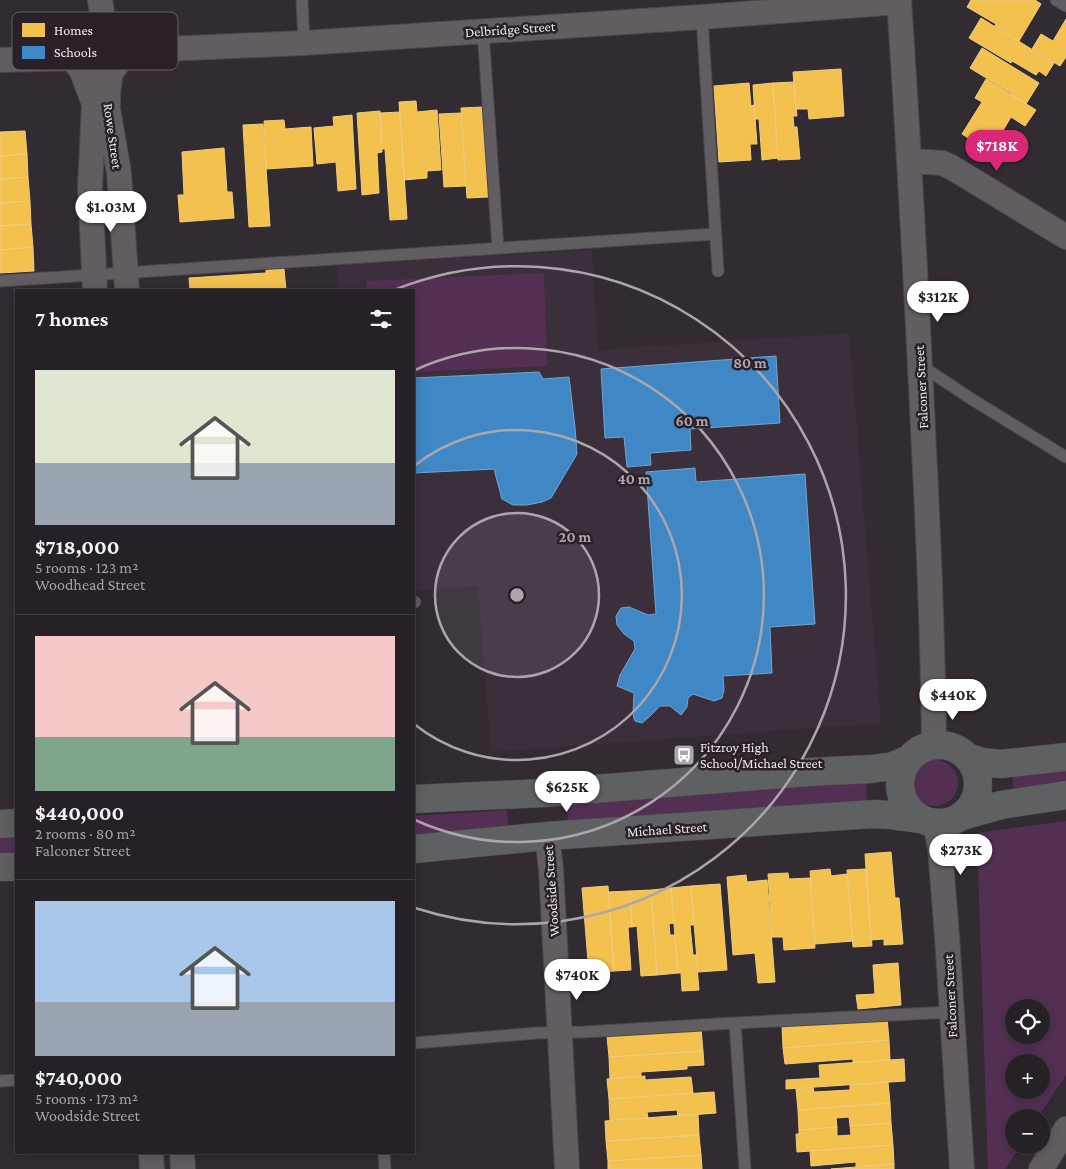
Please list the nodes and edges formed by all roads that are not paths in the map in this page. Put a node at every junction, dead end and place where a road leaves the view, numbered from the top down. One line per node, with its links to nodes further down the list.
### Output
1 (302, 0): 7 (lane)
2 (1056, 0): 4 (lane)
3 (899, 1): 5 (street, Delbridge Street); 13 (street, Falconer Street)
4 (1066, 6)
5 (702, 17): 6 (street, Delbridge Street); 14 (lane)
6 (483, 30): 7 (street, Delbridge Street); 16 (lane)
7 (304, 43): 8 (street, Delbridge Street)
8 (178, 49)
9 (80, 70): 19 (street, Rowe Street)
10 (83, 70): 11 (street)
11 (102, 70)
12 (111, 70): 20 (street, Rowe Street)
13 (910, 161): 15 (street); 21 (street, Falconer Street)
14 (715, 234): 16 (lane); 17 (lane)
15 (1066, 237)
16 (498, 248): 20 (lane)
17 (718, 271)
18 (0, 281): 19 (lane)
19 (95, 282): 20 (lane)
20 (126, 282)
21 (920, 365): 22 (lane); 23 (street, Falconer Street)
22 (1066, 457)
23 (934, 745): 24 (street); 26 (street)
24 (967, 757): 25 (street); 30 (street)
25 (1066, 757)
26 (909, 759): 27 (street); 31 (street)
27 (544, 793): 29 (street); 34 (street, Woodside Street)
28 (1066, 795): 30 (street)
29 (415, 799)
30 (962, 816): 31 (street)
31 (927, 821): 34 (street, Michael Street); 38 (street, Falconer Street)
32 (15, 823): 33 (street)
33 (0, 824)
34 (547, 836): 35 (street, Michael Street); 40 (street, Woodside Street)
35 (415, 850)
36 (0, 867): 37 (street)
37 (15, 867)
38 (951, 1012): 39 (lane); 53 (street, Falconer Street)
39 (735, 1023): 40 (lane); 52 (lane)
40 (559, 1032): 41 (lane); 51 (street, Woodside Street)
41 (415, 1043)
42 (15, 1080): 43 (lane)
43 (0, 1081)
44 (1066, 1129): 54 (street)
45 (151, 1154): 48 (street)
46 (182, 1154): 49 (street)
47 (384, 1154): 50 (lane)
48 (152, 1169)
49 (183, 1169)
50 (385, 1169)
51 (567, 1169)
52 (745, 1169)
53 (962, 1169)
54 (1041, 1169)

